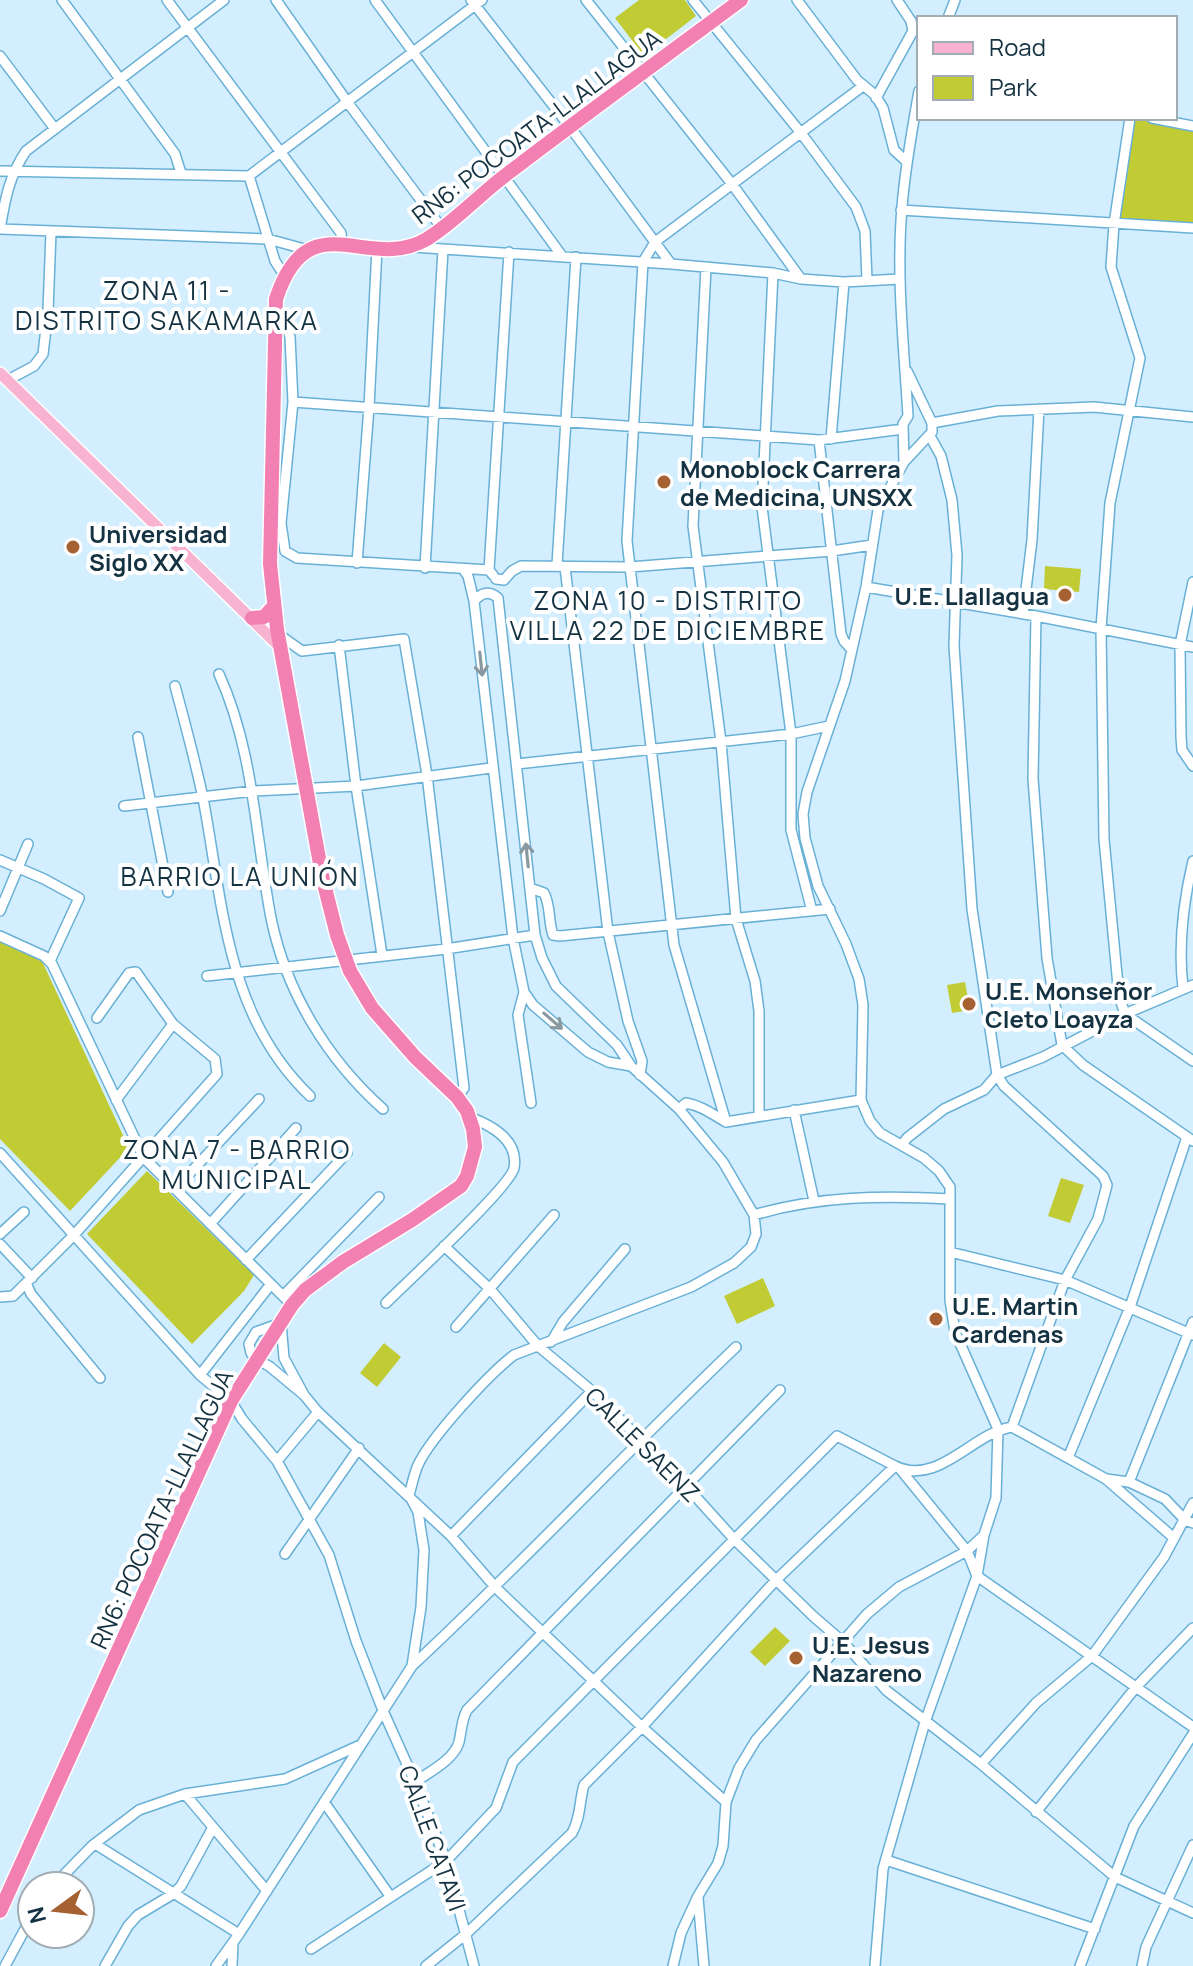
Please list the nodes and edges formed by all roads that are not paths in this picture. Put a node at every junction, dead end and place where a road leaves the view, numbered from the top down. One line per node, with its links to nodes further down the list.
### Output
1 (62, 0): 18 (street)
2 (167, 0): 13 (street)
3 (224, 0): 13 (street)
4 (276, 0): 22 (street)
5 (375, 0): 15 (street)
6 (586, 0): 17 (street)
7 (693, 0): 12 (street)
8 (741, 0): 12 (highway, RN6: POCOATA-LLALLAGUA)
9 (797, 0): 19 (street)
10 (897, 0): 14 (street)
11 (476, 2): 15 (street); 26 (street)
12 (710, 23): 17 (highway, RN6: POCOATA-LLALLAGUA); 28 (street)
13 (187, 27): 18 (street); 29 (street)
14 (916, 30): 20 (street)
15 (414, 52): 22 (street); 35 (street)
16 (0, 56): 27 (street)
17 (642, 73): 26 (highway, RN6: POCOATA-LLALLAGUA); 36 (street)
18 (119, 78): 27 (street); 33 (street)
19 (863, 86): 20 (street); 28 (street)
20 (876, 98): 30 (street)
21 (917, 102): 30 (street)
22 (348, 103): 29 (street); 40 (street)
23 (1130, 120): 39 (street)
24 (1162, 120): 25 (street)
25 (1193, 126)
26 (570, 127): 35 (highway, RN6: POCOATA-LLALLAGUA); 45 (street)
27 (55, 129): 32 (street)
28 (801, 133): 36 (street); 61 (street)
29 (280, 154): 34 (street); 46 (street)
30 (906, 161): 38 (street)
31 (0, 171): 32 (street)
32 (13, 171): 33 (street); 37 (street)
33 (181, 173): 34 (street)
34 (249, 176): 44 (street)
35 (505, 176): 40 (highway, RN6: POCOATA-LLALLAGUA); 52 (street)
36 (732, 184): 45 (street); 59 (street)
37 (3, 189): 42 (street)
38 (901, 210): 39 (street); 60 (street)
39 (1114, 224): 41 (street); 69 (street)
40 (441, 227): 47 (highway, RN6: POCOATA-LLALLAGUA)
41 (1193, 228)
42 (0, 229): 43 (street)
43 (51, 232): 44 (street); 65 (street)
44 (268, 239): 50 (street); 58 (street)
45 (655, 242): 54 (street); 55 (street)
46 (342, 245): 48 (highway, RN6: POCOATA-LLALLAGUA); 50 (highway, RN6: POCOATA-LLALLAGUA)
47 (406, 247): 48 (highway, RN6: POCOATA-LLALLAGUA); 49 (street)
48 (377, 248): 67 (street)
49 (443, 249): 51 (street); 70 (street)
50 (308, 250): 58 (highway)
51 (509, 252): 52 (street); 71 (street)
52 (562, 256): 53 (street)
53 (576, 257): 54 (street); 75 (street)
54 (643, 262): 55 (street); 76 (street)
55 (671, 264): 56 (street)
56 (706, 267): 57 (street); 77 (street)
57 (773, 273): 59 (street); 79 (street)
58 (284, 275): 63 (highway, RN6: POCOATA-LLALLAGUA)
59 (801, 279): 62 (street)
60 (900, 279): 61 (street); 64 (street)
61 (867, 280): 62 (street)
62 (844, 282): 80 (street)
63 (276, 311): 66 (street); 100 (highway, RN6: POCOATA-LLALLAGUA)
64 (907, 371): 72 (street); 74 (street)
65 (4, 376): 103 (main road)
66 (293, 402): 67 (street); 87 (street)
67 (369, 407): 70 (street); 87 (street)
68 (1039, 409): 69 (street); 74 (street); 101 (street)
69 (1130, 409): 73 (street); 104 (street)
70 (434, 411): 71 (street); 91 (street)
71 (498, 415): 75 (street); 93 (street)
72 (908, 416): 74 (street); 78 (street)
73 (1193, 417)
74 (929, 419): 81 (street)
75 (567, 421): 76 (street); 89 (street)
76 (633, 426): 77 (street); 90 (street)
77 (697, 431): 79 (street); 88 (street)
78 (903, 431): 80 (street); 81 (street); 83 (street)
79 (765, 437): 82 (street); 86 (street)
80 (831, 439): 82 (street)
81 (927, 439): 83 (street); 99 (street)
82 (819, 440): 85 (street)
83 (904, 462): 84 (street)
84 (872, 545): 85 (street); 96 (street)
85 (832, 551): 86 (street); 109 (street)
86 (768, 556): 88 (street); 113 (street)
87 (357, 563): 91 (street)
88 (696, 563): 90 (street); 115 (street)
89 (561, 566): 90 (street); 94 (street); 117 (street)
90 (630, 567): 116 (street)
91 (425, 568): 92 (street)
92 (463, 569): 93 (street); 98 (street)
93 (489, 570): 94 (street)
94 (496, 579): 97 (street)
95 (1193, 582): 107 (street)
96 (866, 587): 99 (street); 109 (street)
97 (498, 598): 98 (street); 118 (street)
98 (474, 601): 120 (street, one-way to 120)
99 (956, 604): 101 (street); 159 (street)
100 (274, 606): 103 (highway); 105 (highway, RN6: POCOATA-LLALLAGUA)
101 (1023, 614): 102 (street)
102 (1036, 616): 104 (street); 155 (street)
103 (252, 618): 105 (main road)
104 (1101, 629): 107 (street); 152 (street)
105 (280, 640): 106 (street); 123 (highway, RN6: POCOATA-LLALLAGUA)
106 (339, 645): 121 (street); 122 (street)
107 (1180, 645): 108 (street); 119 (street)
108 (1193, 647)
109 (852, 650): 112 (street)
110 (219, 674): 124 (street)
111 (175, 686): 125 (street)
112 (829, 726): 113 (street); 134 (street)
113 (791, 734): 115 (street); 136 (street)
114 (138, 737): 126 (street)
115 (721, 742): 116 (street); 137 (street)
116 (651, 749): 117 (street); 138 (street)
117 (590, 758): 118 (street); 139 (street)
118 (517, 764): 132 (street, one-way to 118)
119 (1193, 766)
120 (491, 768): 121 (street); 142 (street)
121 (427, 775): 122 (street); 143 (street)
122 (356, 786): 123 (street); 144 (street)
123 (307, 790): 124 (street); 145 (highway, RN6: POCOATA-LLALLAGUA)
124 (253, 791): 125 (street); 147 (street)
125 (203, 797): 126 (street); 148 (street)
126 (151, 803): 127 (street); 133 (street)
127 (124, 806)
128 (28, 844): 131 (street)
129 (0, 860): 131 (street)
130 (1193, 861): 150 (street)
131 (19, 867): 135 (street); 146 (street)
132 (530, 888): 139 (street); 140 (street)
133 (168, 892)
134 (830, 909): 136 (street); 164 (street)
135 (0, 911)
136 (812, 911): 137 (street)
137 (736, 919): 138 (street); 169 (street)
138 (672, 925): 139 (street); 171 (street)
139 (608, 932): 158 (street)
140 (535, 935): 142 (street); 157 (street)
141 (0, 936): 146 (street)
142 (513, 938): 143 (street); 151 (street)
143 (446, 949): 144 (street); 161 (street)
144 (382, 955): 145 (street)
145 (345, 960): 147 (street); 161 (highway, RN6: POCOATA-LLALLAGUA)
146 (50, 961): 163 (street)
147 (287, 967): 148 (street); 166 (street)
148 (235, 973): 149 (street); 160 (street)
149 (207, 976)
150 (1188, 987): 152 (street)
151 (524, 992): 157 (street, one-way to 157); 165 (street)
152 (1125, 1014): 155 (street); 156 (street)
153 (97, 1018): 154 (street)
154 (173, 1024): 163 (street); 177 (street)
155 (1062, 1045): 159 (street); 173 (street)
156 (1193, 1061)
157 (631, 1066): 158 (street)
158 (640, 1075): 167 (street)
159 (997, 1075): 174 (street); 194 (street)
160 (310, 1096)
161 (457, 1097): 170 (highway, RN6: POCOATA-LLALLAGUA)
162 (259, 1099): 178 (street)
163 (116, 1100): 177 (street)
164 (861, 1100): 168 (street); 174 (street)
165 (531, 1103)
166 (383, 1109)
167 (679, 1109): 171 (street); 184 (street)
168 (794, 1110): 169 (street); 181 (street)
169 (759, 1116): 171 (street)
170 (469, 1117): 189 (street); 198 (highway, RN6: POCOATA-LLALLAGUA)
171 (726, 1122)
172 (296, 1128): 185 (street)
173 (1190, 1139): 200 (street)
174 (902, 1145): 180 (street)
175 (347, 1153): 192 (street)
176 (2, 1155): 187 (street, CALLE CATAVI)
177 (144, 1158): 178 (street); 187 (street)
178 (175, 1189): 185 (street)
179 (379, 1197): 198 (street)
180 (950, 1199): 181 (street); 191 (street)
181 (814, 1201): 184 (street)
182 (24, 1212): 186 (street)
183 (554, 1215): 196 (street)
184 (754, 1215): 205 (street)
185 (210, 1224): 192 (street)
186 (0, 1234)
187 (74, 1235): 193 (street); 209 (street, CALLE CATAVI)
188 (0, 1244): 193 (street)
189 (444, 1246): 196 (street, CALLE SAENZ); 199 (street)
190 (625, 1249): 205 (street)
191 (950, 1252): 194 (street); 217 (street)
192 (246, 1260): 195 (street)
193 (29, 1280): 197 (street); 210 (street)
194 (1065, 1280): 200 (street); 216 (street)
195 (271, 1284): 198 (street); 209 (street)
196 (490, 1289): 202 (street); 206 (street, CALLE SAENZ)
197 (0, 1297)
198 (287, 1300): 204 (highway, RN6: POCOATA-LLALLAGUA)
199 (386, 1303)
200 (1130, 1307): 203 (street); 220 (street)
201 (1193, 1322): 203 (street)
202 (456, 1327)
203 (1191, 1334): 224 (street)
204 (280, 1337): 208 (highway, RN6: POCOATA-LLALLAGUA); 208 (street); 213 (street)
205 (551, 1342): 206 (street)
206 (538, 1346): 212 (street, CALLE SAENZ); 226 (street)
207 (736, 1347): 218 (street)
208 (257, 1362): 213 (street); 214 (highway, RN6: POCOATA-LLALLAGUA)
209 (200, 1375): 214 (street, CALLE CATAVI)
210 (100, 1378)
211 (780, 1390): 225 (street)
212 (592, 1391): 218 (street, CALLE SAENZ); 231 (street)
213 (304, 1395): 215 (street)
214 (231, 1401): 221 (street, CALLE CATAVI); 270 (highway, RN6: POCOATA-LLALLAGUA)
215 (318, 1412): 219 (street); 221 (street)
216 (1012, 1427): 217 (street); 220 (street)
217 (998, 1429): 222 (street); 230 (street)
218 (640, 1439): 225 (street, CALLE SAENZ); 238 (street)
219 (359, 1448): 226 (street); 229 (street)
220 (1068, 1458): 223 (street)
221 (277, 1461): 229 (street, CALLE CATAVI)
222 (898, 1468): 232 (street); 234 (street); 237 (street)
223 (1106, 1479): 224 (street); 233 (street)
224 (1129, 1482): 228 (street)
225 (686, 1486): 232 (street, CALLE SAENZ); 240 (street)
226 (409, 1495): 231 (street); 243 (street)
227 (1193, 1503): 228 (street)
228 (1189, 1522): 233 (street)
229 (309, 1523): 235 (street); 246 (street, CALLE CATAVI)
230 (984, 1535): 234 (street); 236 (street)
231 (451, 1536): 238 (street)
232 (733, 1538): 237 (street, CALLE SAENZ); 244 (street)
233 (1174, 1538): 242 (street)
234 (967, 1551): 236 (street); 241 (street)
235 (285, 1554)
236 (977, 1576): 242 (street); 247 (street)
237 (776, 1580): 241 (street, CALLE SAENZ); 248 (street)
238 (496, 1588): 240 (street); 243 (street)
239 (1193, 1628): 245 (street)
240 (544, 1633): 244 (street); 253 (street)
241 (843, 1642): 247 (street, CALLE SAENZ); 256 (street)
242 (1092, 1656): 245 (street); 252 (street)
243 (412, 1666): 246 (street)
244 (594, 1681): 248 (street); 262 (street)
245 (1136, 1687): 249 (street); 257 (street)
246 (384, 1713): 251 (street); 253 (street, CALLE CATAVI)
247 (925, 1722): 252 (street, CALLE SAENZ); 261 (street)
248 (642, 1727): 256 (street); 273 (street)
249 (1193, 1727)
250 (1193, 1734): 264 (street)
251 (361, 1744): 254 (street); 255 (street)
252 (981, 1764): 257 (street, CALLE SAENZ)
253 (415, 1782): 262 (street, CALLE CATAVI)
254 (185, 1794): 258 (street); 259 (street)
255 (324, 1802): 265 (street); 267 (street)
256 (726, 1802): 268 (street)
257 (1036, 1812): 264 (street, CALLE SAENZ)
258 (212, 1829): 265 (street); 266 (street)
259 (95, 1844): 263 (street); 266 (street)
260 (1193, 1845): 269 (street)
261 (886, 1860): 272 (street); 285 (street)
262 (446, 1861): 267 (street); 273 (street, CALLE CATAVI)
263 (69, 1870)
264 (1115, 1877): 269 (street, CALLE SAENZ); 272 (street)
265 (267, 1891): 274 (street)
266 (173, 1894): 274 (street); 278 (street)
267 (390, 1896): 276 (street)
268 (698, 1896): 283 (street); 284 (street)
269 (1167, 1899): 271 (street, CALLE SAENZ); 287 (street)
270 (0, 1911)
271 (1193, 1913)
272 (1095, 1929): 286 (street)
273 (466, 1934): 281 (street); 282 (street, CALLE CATAVI)
274 (236, 1938): 279 (street); 280 (street)
275 (16, 1946): 277 (street)
276 (311, 1949)
277 (5, 1966)
278 (105, 1966)
279 (216, 1966)
280 (232, 1966)
281 (426, 1966)
282 (474, 1966)
283 (673, 1966)
284 (704, 1966)
285 (875, 1966)
286 (1080, 1966)
287 (1142, 1966)

